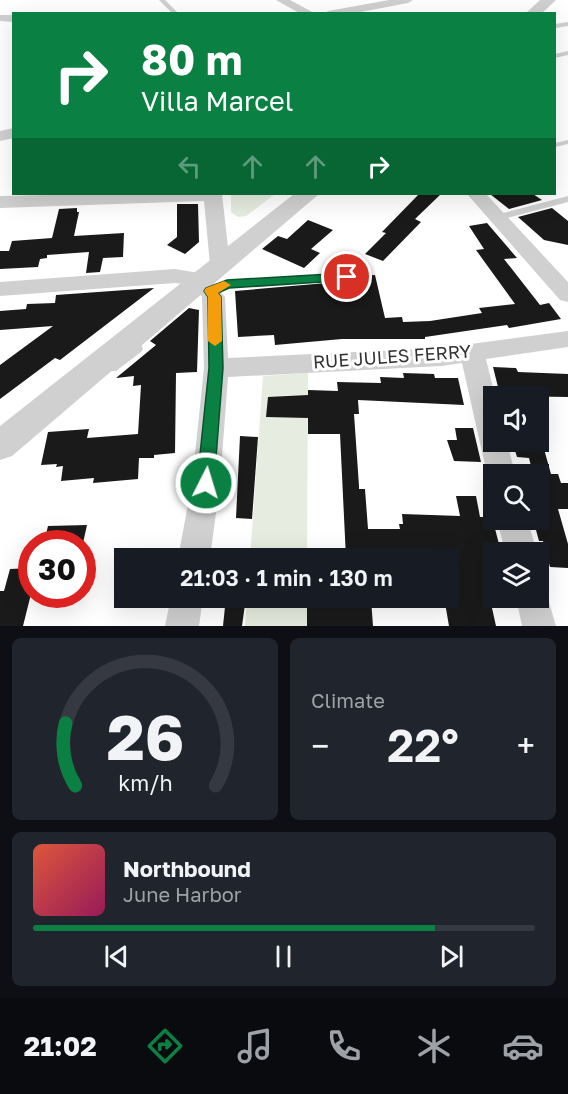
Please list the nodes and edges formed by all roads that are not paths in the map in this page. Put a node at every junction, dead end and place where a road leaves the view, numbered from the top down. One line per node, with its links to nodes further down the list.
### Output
1 (162, 0): 6 (lane)
2 (281, 0): 7 (street)
3 (408, 0): 5 (street)
4 (549, 0): 9 (street)
5 (392, 1): 8 (street)
6 (175, 12)
7 (308, 12)
8 (338, 12)
9 (534, 12)
10 (186, 195): 15 (street)
11 (213, 195): 18 (street)
12 (307, 195): 18 (street)
13 (477, 195): 16 (street)
14 (568, 199): 16 (lane)
15 (0, 202)
16 (499, 217): 20 (street)
17 (347, 277): 18 (lane)
18 (211, 278): 19 (street); 23 (street); 24 (street)
19 (0, 289)
20 (568, 295)
21 (568, 339): 22 (street, RUE JULES FERRY)
22 (472, 352): 23 (street, RUE JULES FERRY); 25 (street)
23 (216, 368): 26 (street)
24 (0, 446)
25 (499, 464)
26 (196, 548)
27 (185, 608): 29 (street)
28 (534, 608): 30 (street)
29 (182, 626)
30 (539, 626)

